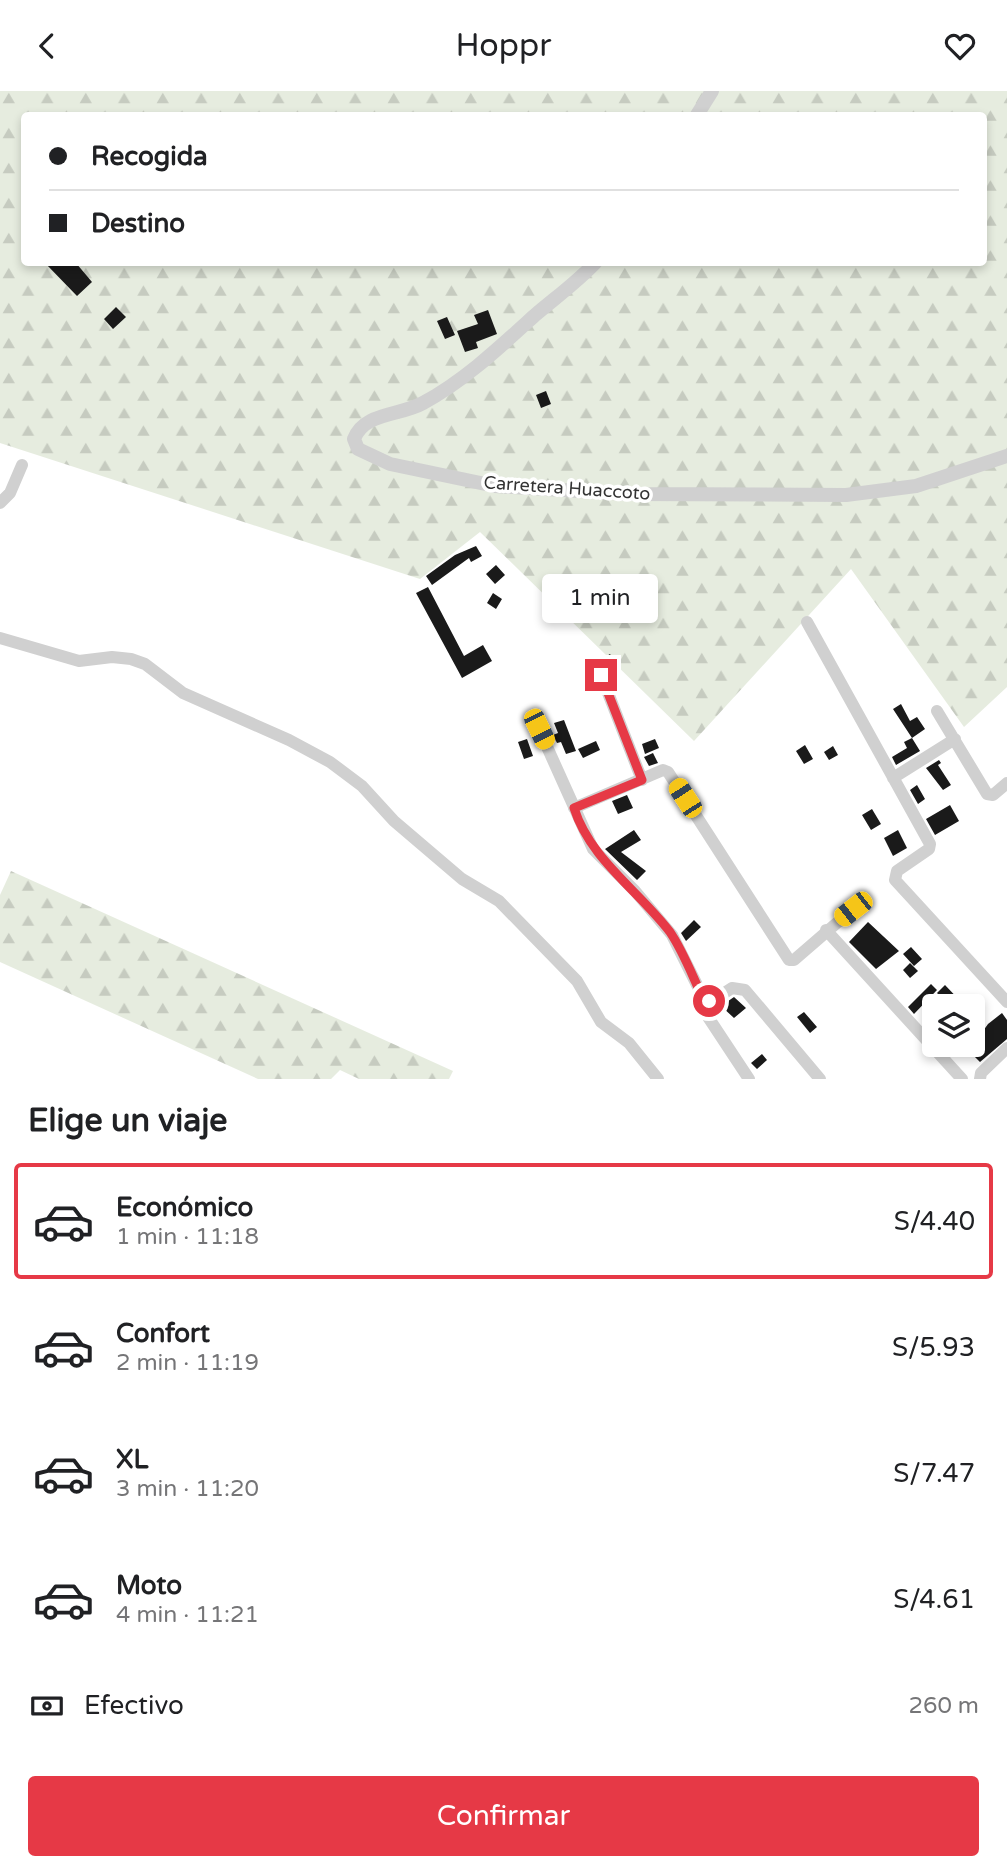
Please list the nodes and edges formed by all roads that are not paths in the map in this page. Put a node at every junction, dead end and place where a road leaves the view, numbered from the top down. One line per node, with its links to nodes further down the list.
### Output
1 (712, 91): 2 (street)
2 (699, 112)
3 (592, 266): 4 (street, Carretera Huaccoto)
4 (1007, 456)
5 (22, 465): 6 (street)
6 (0, 503)
7 (807, 622): 13 (street)
8 (0, 638): 22 (street)
9 (601, 675): 14 (street)
10 (937, 711): 12 (street)
11 (539, 729): 16 (street)
12 (955, 739): 13 (street); 15 (street)
13 (893, 778): 20 (street)
14 (642, 780): 16 (street); 18 (street)
15 (1007, 783)
16 (574, 808): 19 (street)
17 (853, 909): 18 (street)
18 (826, 930): 25 (street)
19 (704, 999): 23 (street); 24 (street)
20 (1007, 1002)
21 (1007, 1048): 26 (street)
22 (657, 1079)
23 (749, 1079)
24 (820, 1079)
25 (962, 1079)
26 (980, 1079)

